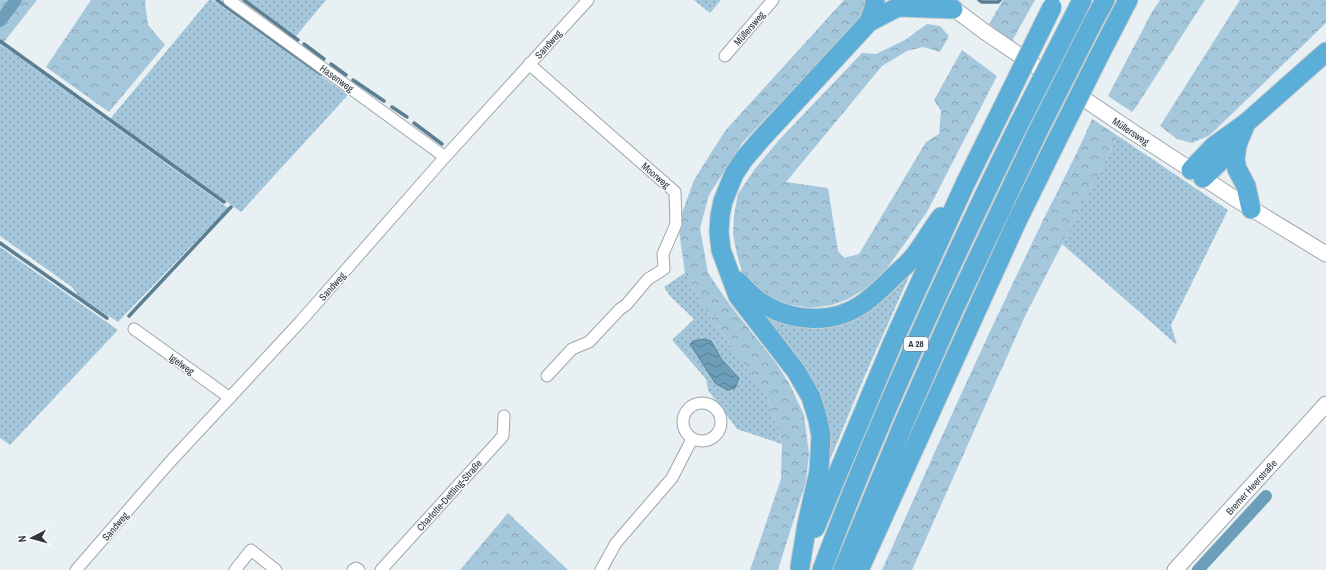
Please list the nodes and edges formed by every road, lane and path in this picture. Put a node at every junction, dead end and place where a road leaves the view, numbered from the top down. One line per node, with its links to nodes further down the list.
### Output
1 (229, 0): 15 (street, Hasenweg)
2 (588, 0): 12 (street, Sandweg)
3 (773, 0): 11 (street, Müllersweg)
4 (1105, 0): 36 (highway, A 28, bridge)
5 (1128, 0): 37 (highway, bridge)
6 (947, 4): 8 (highway); 16 (main road, Müllersweg)
7 (1054, 4): 17 (highway, bridge)
8 (884, 6): 20 (highway)
9 (1078, 8): 35 (highway, A 28, bridge)
10 (1326, 52): 13 (highway)
11 (725, 56)
12 (529, 64): 15 (street, Sandweg); 22 (street, Moorweg)
13 (1246, 123): 14 (highway); 16 (highway)
14 (1238, 145): 16 (highway); 18 (highway)
15 (445, 157): 23 (street, Sandweg)
16 (1197, 174): 18 (main road, Müllersweg)
17 (965, 184): 20 (highway); 27 (highway)
18 (1251, 209): 19 (main road, Müllersweg)
19 (1326, 254)
20 (730, 273): 27 (highway)
21 (134, 329): 23 (street, Igelweg)
22 (547, 376)
23 (230, 398): 28 (street, Sandweg)
24 (1326, 404): 38 (main road, Bremer Heerstraße)
25 (504, 416): 33 (street, Charlotte-Dettling-Straße)
26 (692, 439): 34 (street)
27 (799, 568)
28 (76, 570)
29 (235, 570): 30 (street)
30 (276, 570)
31 (353, 570): 32 (street)
32 (359, 570)
33 (381, 570)
34 (601, 570)
35 (822, 570)
36 (843, 570)
37 (859, 570)
38 (1175, 570)

